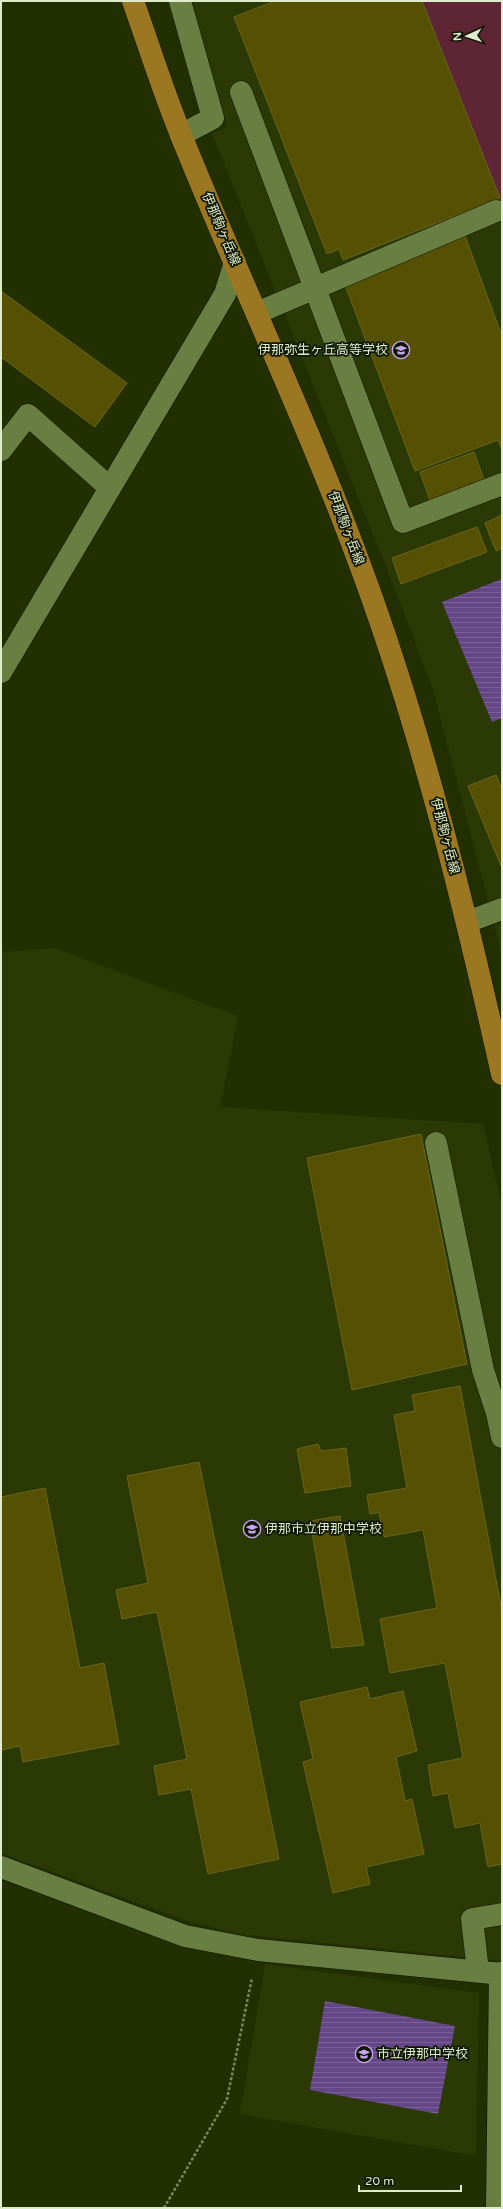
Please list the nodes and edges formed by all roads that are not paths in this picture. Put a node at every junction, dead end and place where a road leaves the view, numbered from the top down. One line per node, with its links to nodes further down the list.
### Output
1 (133, 1): 4 (main road, 伊那駒ヶ岳線)
2 (180, 1): 4 (street)
3 (241, 92): 7 (street)
4 (181, 135): 6 (main road, 伊那駒ヶ岳線)
5 (496, 211): 7 (street)
6 (235, 262): 8 (main road, 伊那駒ヶ岳線); 11 (street)
7 (315, 289): 8 (street); 10 (street)
8 (257, 313): 14 (main road, 伊那駒ヶ岳線)
9 (1, 450): 11 (street)
10 (502, 484)
11 (110, 488): 12 (street)
12 (1, 672)
13 (502, 909): 14 (street)
14 (467, 922): 15 (main road, 伊那駒ヶ岳線)
15 (502, 1074)
16 (436, 1143): 17 (street)
17 (500, 1412): 18 (street)
18 (502, 1437)
19 (1, 1867): 21 (street)
20 (502, 1914): 21 (street)
21 (478, 1971): 22 (street)
22 (501, 1973): 23 (street)
23 (497, 2208)

